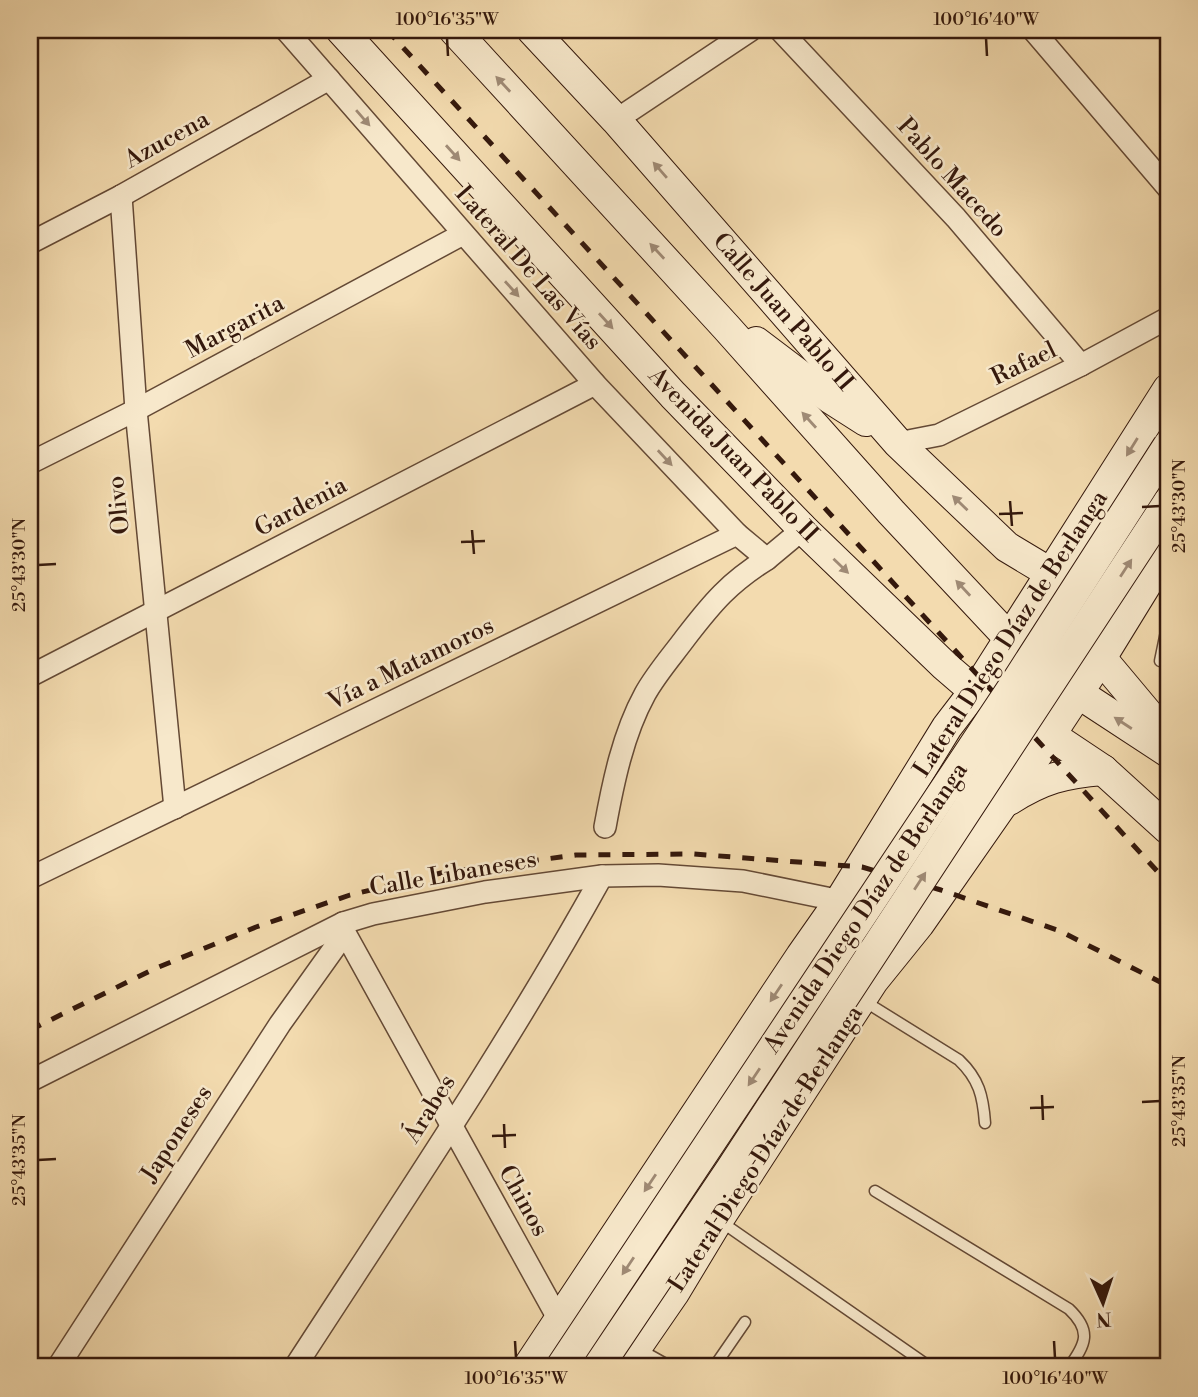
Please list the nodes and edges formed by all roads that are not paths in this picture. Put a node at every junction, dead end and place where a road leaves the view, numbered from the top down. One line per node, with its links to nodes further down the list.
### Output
1 (286, 30): 8 (street, Lateral De Las Vías)
2 (341, 30): 26 (main road, Avenida Juan Pablo II, one-way to 26)
3 (454, 30): 15 (main road, one-way to 3)
4 (533, 30): 9 (main road, Calle Juan Pablo II)
5 (751, 30): 9 (street)
6 (780, 30): 16 (street, Pablo Macedo)
7 (1033, 30): 10 (street)
8 (329, 79): 11 (street, Azucena); 12 (street, Lateral De Las Vías, one-way to 12)
9 (616, 120): 20 (main road, Calle Juan Pablo II, one-way to 9)
10 (1168, 188)
11 (121, 196): 13 (street, Azucena); 19 (street, Olivo)
12 (463, 234): 17 (street, Lateral De Las Vías, one-way to 17); 19 (street, Margarita)
13 (30, 243)
14 (1168, 318): 16 (street, Rafael)
15 (726, 327): 20 (main road); 37 (main road, one-way to 15)
16 (1082, 365): 20 (street, Rafael)
17 (595, 384): 27 (street, Lateral De Las Vías, one-way to 27); 33 (street, Gardenia)
18 (1168, 389): 24 (main road, Lateral Diego Díaz de Berlanga, one-way to 24)
19 (136, 410): 23 (street, Margarita); 33 (street, Olivo)
20 (898, 443): 30 (main road, Calle Juan Pablo II, one-way to 20)
21 (1168, 446): 72 (main road, Avenida Diego Díaz de Berlanga, one-way to 72, bridge)
22 (1168, 454): 24 (lane)
23 (30, 463)
24 (1135, 491): 25 (lane); 30 (main road, Lateral Diego Díaz de Berlanga); 31 (lane); 73 (main road, Avenida Diego Díaz de Berlanga, one-way to 24, bridge)
25 (1168, 514)
26 (803, 529): 29 (street); 40 (main road, Avenida Juan Pablo II, one-way to 40)
27 (737, 534): 29 (street); 51 (street, Vía a Matamoros)
28 (1168, 549): 35 (main road, Lateral Diego Díaz de Berlanga)
29 (766, 559): 52 (street)
30 (1052, 574): 31 (lane); 37 (main road, Lateral Diego Díaz de Berlanga)
31 (1081, 592): 34 (lane)
32 (1092, 600): 35 (lane)
33 (156, 612): 41 (street, Gardenia); 51 (street, Olivo)
34 (1068, 612)
35 (1124, 621): 38 (main road, Lateral Diego Díaz de Berlanga)
36 (1168, 622): 39 (lane)
37 (1009, 638): 42 (main road, Lateral Diego Díaz de Berlanga); 43 (main road); 44 (main road)
38 (1101, 658): 43 (main road, Lateral Diego Díaz de Berlanga); 47 (main road)
39 (1160, 661)
40 (945, 666): 42 (main road, Avenida Juan Pablo II); 45 (main road)
41 (30, 676)
42 (974, 691): 44 (main road, Avenida Juan Pablo II); 45 (main road, Lateral Diego Díaz de Berlanga)
43 (1078, 693): 46 (main road, Lateral Diego Díaz de Berlanga); 48 (main road, one-way to 43)
44 (1004, 704): 46 (main road, Avenida Juan Pablo II); 50 (main road)
45 (947, 727): 56 (main road, Lateral Diego Díaz de Berlanga)
46 (1049, 736): 49 (main road, Avenida Juan Pablo II); 50 (main road, Lateral Diego Díaz de Berlanga)
47 (1168, 738)
48 (1168, 752)
49 (1103, 770): 50 (main road); 53 (main road, Avenida Juan Pablo II)
50 (1002, 804): 57 (main road, Lateral Diego Díaz de Berlanga)
51 (175, 808): 55 (street, Vía a Matamoros)
52 (605, 827)
53 (1168, 830)
54 (603, 876): 56 (street, Calle Libaneses); 58 (street, Calle Libaneses); 63 (street, Árabes)
55 (30, 878)
56 (841, 900): 57 (street, Calle Libaneses); 59 (main road, Lateral Diego Díaz de Berlanga)
57 (919, 924): 60 (main road, Lateral Diego Díaz de Berlanga)
58 (344, 928): 61 (street, Calle Libaneses); 63 (street, Chinos); 69 (street, Japoneses)
59 (801, 956): 60 (main road); 66 (main road, Lateral Diego Díaz de Berlanga, one-way to 66)
60 (867, 990): 62 (lane); 65 (main road, Lateral Diego Díaz de Berlanga)
61 (30, 1081)
62 (985, 1123)
63 (452, 1124): 66 (street, Chinos); 70 (street, Árabes)
64 (875, 1191): 77 (lane)
65 (718, 1220): 68 (main road, Lateral Diego Díaz de Berlanga); 76 (lane)
66 (559, 1320): 71 (main road, Lateral Diego Díaz de Berlanga)
67 (745, 1322): 75 (lane)
68 (630, 1357): 74 (lane)
69 (58, 1367)
70 (295, 1367)
71 (528, 1367)
72 (561, 1367)
73 (598, 1367)
74 (671, 1367)
75 (714, 1367)
76 (930, 1367)
77 (1069, 1367)

